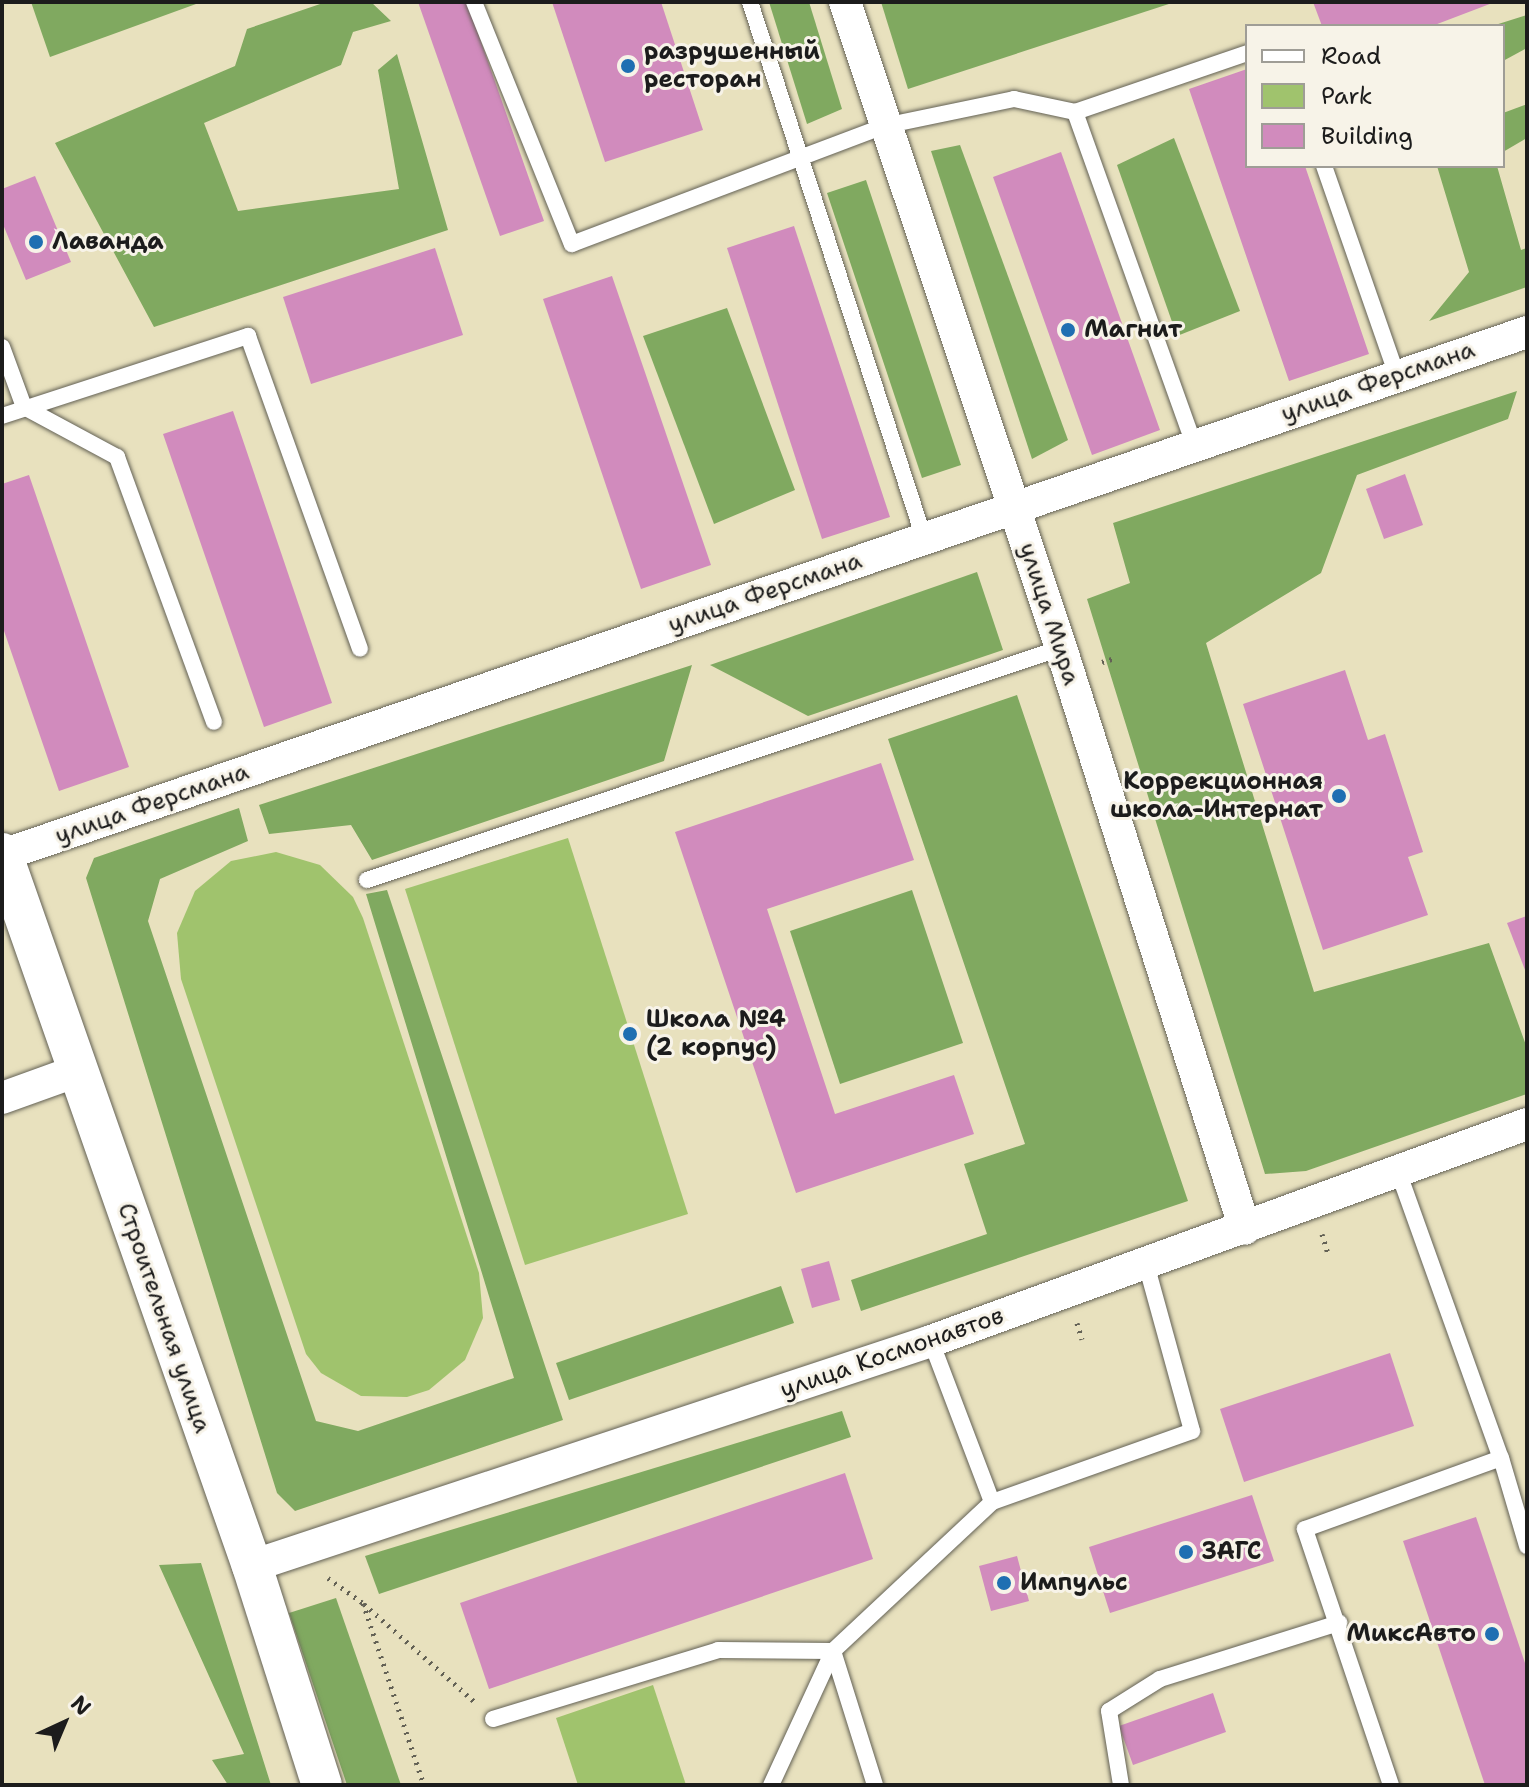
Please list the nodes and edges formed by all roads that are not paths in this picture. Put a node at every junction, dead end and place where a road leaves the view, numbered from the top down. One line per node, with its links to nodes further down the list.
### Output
1 (474, 2): 7 (lane)
2 (750, 2): 7 (lane)
3 (845, 2): 6 (street, улица Мира)
4 (1245, 54): 5 (lane)
5 (1075, 112): 6 (lane); 14 (lane)
6 (884, 126): 7 (lane); 15 (street, улица Мира)
7 (799, 158): 16 (lane)
8 (1325, 168): 11 (lane)
9 (1527, 332): 11 (street, улица Ферсмана)
10 (2, 347): 12 (lane)
11 (1397, 376): 14 (street, улица Ферсмана)
12 (24, 407): 13 (lane); 18 (lane); 19 (lane)
13 (2, 416)
14 (1194, 445): 15 (street, улица Ферсмана)
15 (1013, 506): 16 (street, улица Ферсмана); 17 (street, улица Мира)
16 (924, 538): 20 (street, улица Ферсмана)
17 (1061, 648): 21 (lane); 26 (street, улица Мира)
18 (360, 649)
19 (214, 722)
20 (2, 854): 22 (street, Строительная улица)
21 (367, 880)
22 (77, 1071): 23 (street); 32 (street, Строительная улица)
23 (2, 1098)
24 (1527, 1124): 25 (street, улица Космонавтов)
25 (1398, 1171): 26 (street, улица Космонавтов); 29 (lane)
26 (1245, 1229): 27 (street, улица Космонавтов)
27 (1146, 1264): 28 (street, улица Космонавтов); 30 (lane)
28 (931, 1341): 30 (lane); 32 (street, улица Космонавтов)
29 (1501, 1458): 31 (lane); 33 (lane)
30 (992, 1502): 34 (lane)
31 (1527, 1546)
32 (252, 1566): 36 (street, Строительная улица)
33 (1339, 1623): 39 (lane); 40 (lane)
34 (833, 1651): 35 (lane); 37 (lane); 38 (lane)
35 (493, 1719)
36 (322, 1785)
37 (771, 1785)
38 (875, 1785)
39 (1121, 1785)
40 (1391, 1785)

